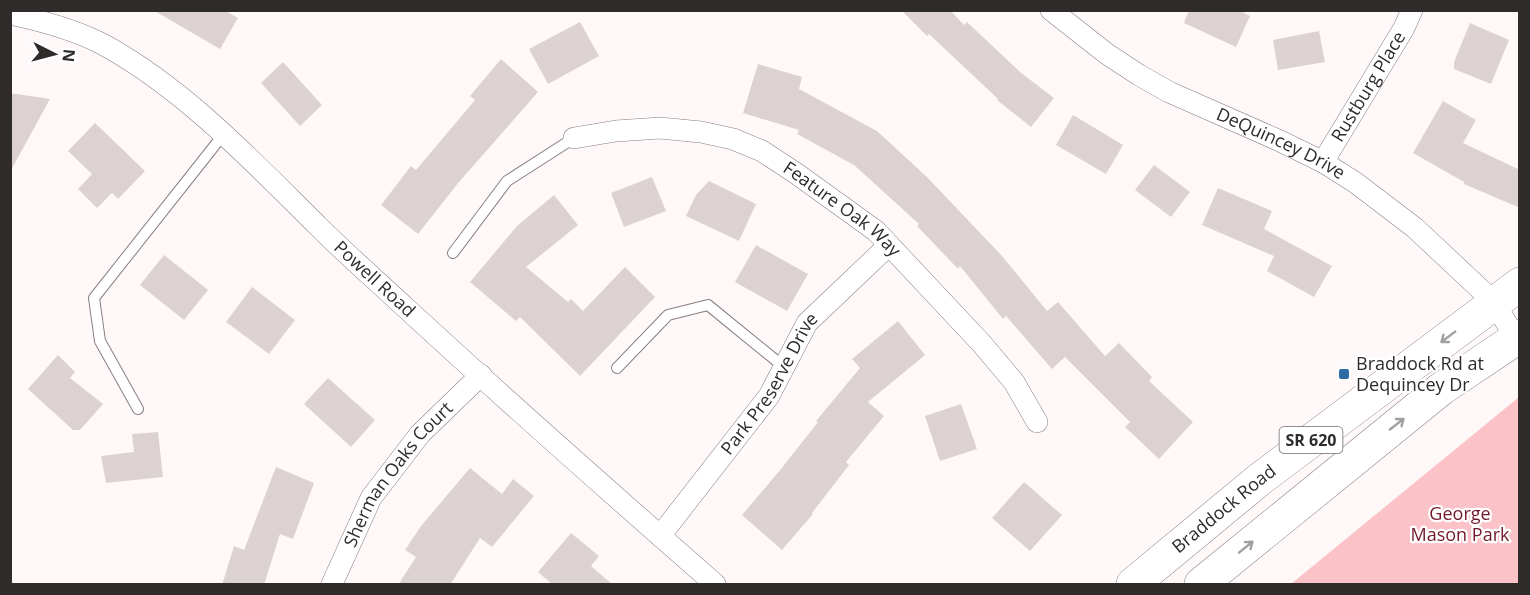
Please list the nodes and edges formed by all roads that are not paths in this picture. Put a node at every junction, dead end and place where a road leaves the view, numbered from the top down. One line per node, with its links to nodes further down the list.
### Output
1 (1051, 10): 6 (street, DeQuincey Drive)
2 (1412, 10): 6 (street, Rustburg Place)
3 (10, 14): 4 (street, Powell Road)
4 (223, 135): 13 (street, Powell Road); 14 (lane)
5 (574, 138): 7 (street, Feature Oak Way); 8 (lane)
6 (1323, 162): 9 (street, DeQuincey Drive)
7 (889, 245): 11 (street, Park Preserve Drive); 15 (street, Feature Oak Way)
8 (453, 253)
9 (1507, 293): 10 (street, DeQuincey Drive); 19 (main road, Braddock Road / SR 620, one-way to 19)
10 (1518, 340): 20 (main road, SR 620, one-way to 10)
11 (784, 367): 12 (lane); 16 (street, Park Preserve Drive)
12 (617, 368)
13 (481, 375): 16 (street, Powell Road); 17 (street, Sherman Oaks Court)
14 (138, 410)
15 (1037, 422)
16 (660, 536): 18 (street, Powell Road)
17 (332, 585)
18 (715, 585)
19 (1133, 585)
20 (1201, 585)

